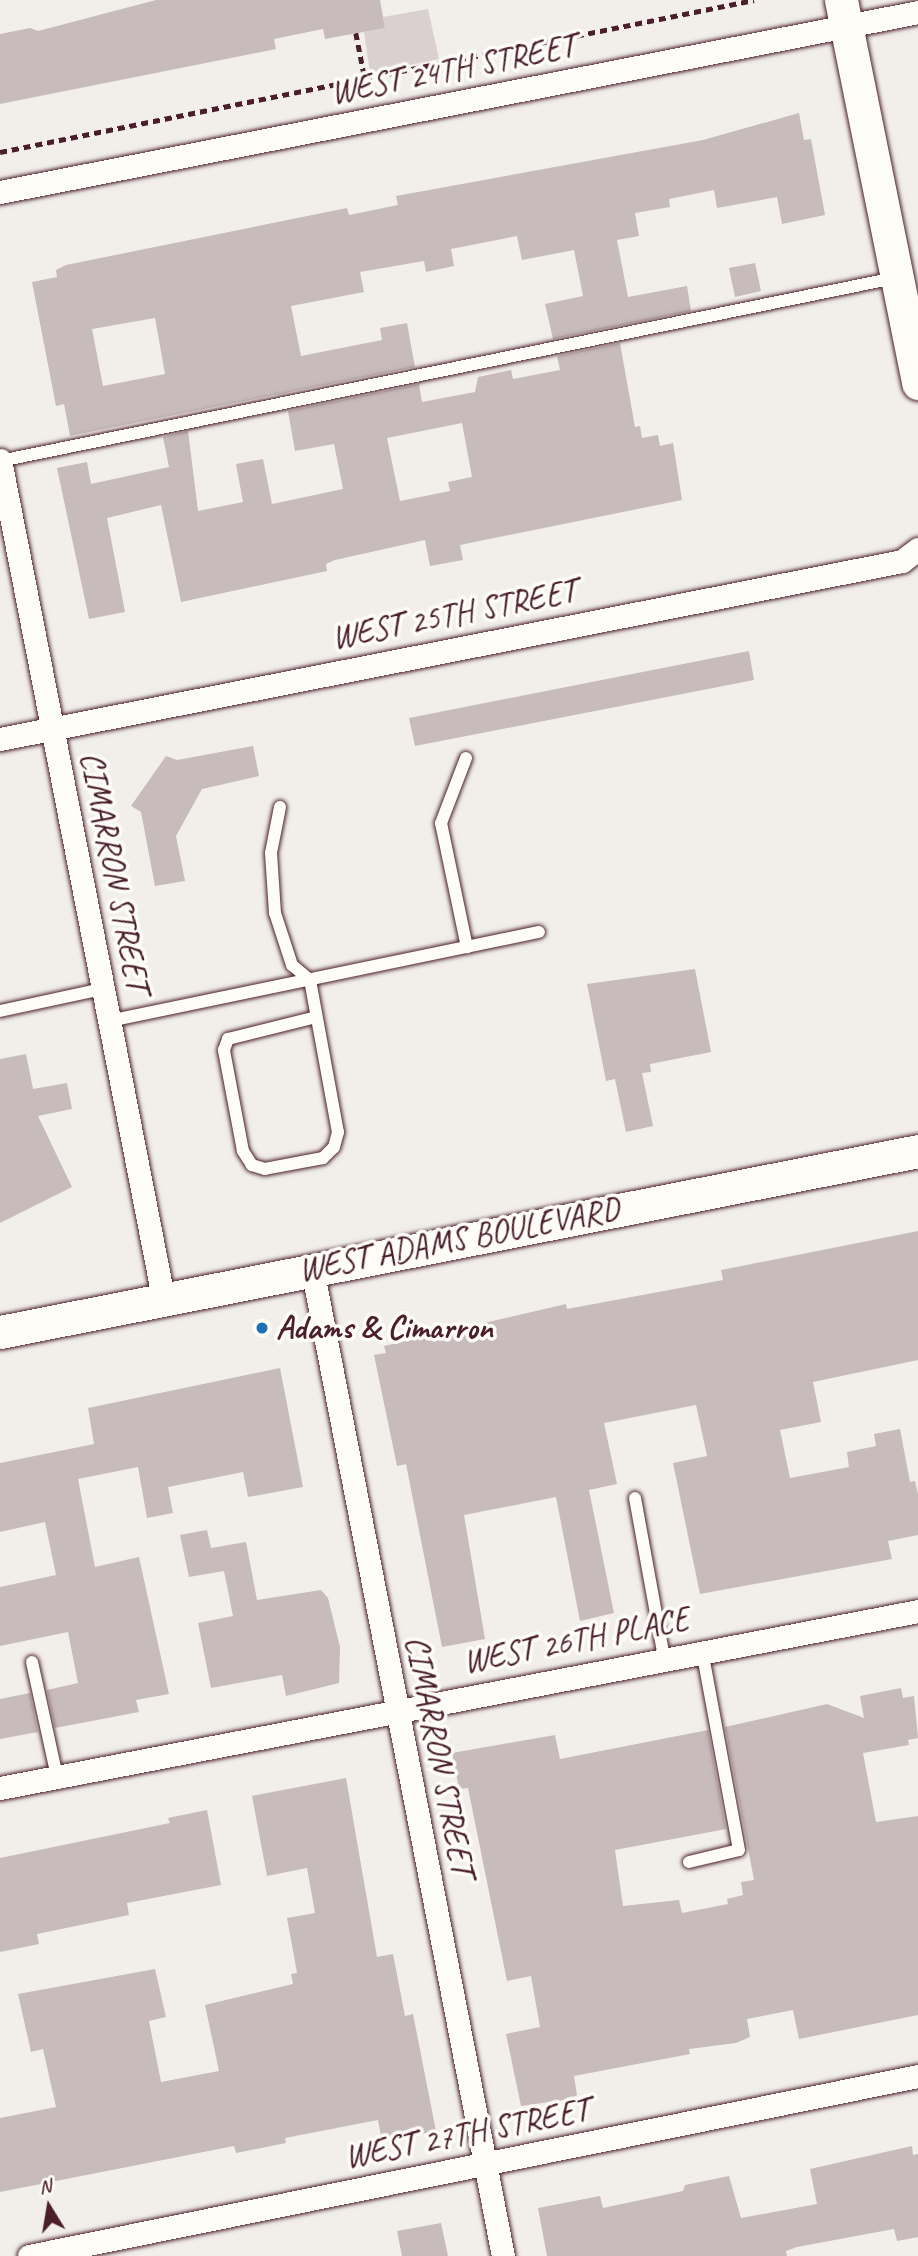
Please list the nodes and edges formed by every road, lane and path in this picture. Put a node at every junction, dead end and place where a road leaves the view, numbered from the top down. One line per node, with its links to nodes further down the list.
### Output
1 (754, 0): 5 (path)
2 (918, 12): 3 (street, WEST 24TH STREET)
3 (844, 14): 6 (street, WEST 24TH STREET); 9 (main road)
4 (356, 33): 5 (path)
5 (365, 78): 6 (path); 7 (path)
6 (373, 120): 8 (street, WEST 24TH STREET)
7 (0, 152)
8 (0, 192)
9 (897, 278): 10 (main road); 11 (lane)
10 (918, 383)
11 (0, 461): 13 (street, CIMARRON STREET)
12 (918, 550): 13 (street, WEST 25TH STREET)
13 (52, 729): 14 (street, WEST 25TH STREET); 20 (street, CIMARRON STREET)
14 (0, 739)
15 (466, 758): 18 (lane)
16 (280, 807): 19 (lane)
17 (539, 932): 18 (lane)
18 (467, 947): 19 (lane)
19 (310, 979): 22 (lane); 23 (lane)
20 (103, 989): 21 (lane); 23 (street, CIMARRON STREET)
21 (0, 1011)
22 (316, 1017): 22 (lane)
23 (109, 1021): 26 (street, CIMARRON STREET)
24 (918, 1151): 25 (main road, WEST ADAMS BOULEVARD)
25 (312, 1268): 26 (main road, WEST ADAMS BOULEVARD); 33 (street, CIMARRON STREET)
26 (163, 1297): 27 (main road, WEST ADAMS BOULEVARD)
27 (0, 1332)
28 (635, 1498): 31 (lane)
29 (918, 1611): 30 (street, WEST 26TH PLACE)
30 (702, 1651): 31 (street, WEST 26TH PLACE); 36 (lane)
31 (664, 1658): 33 (street, WEST 26TH PLACE)
32 (32, 1662): 34 (lane)
33 (396, 1708): 34 (street, WEST 26TH PLACE); 38 (street, CIMARRON STREET)
34 (57, 1777): 35 (street, WEST 26TH PLACE)
35 (0, 1788)
36 (689, 1862)
37 (918, 2076): 38 (street, WEST 27TH STREET)
38 (485, 2165): 39 (street, WEST 27TH STREET); 40 (street, CIMARRON STREET)
39 (29, 2256)
40 (503, 2256)

